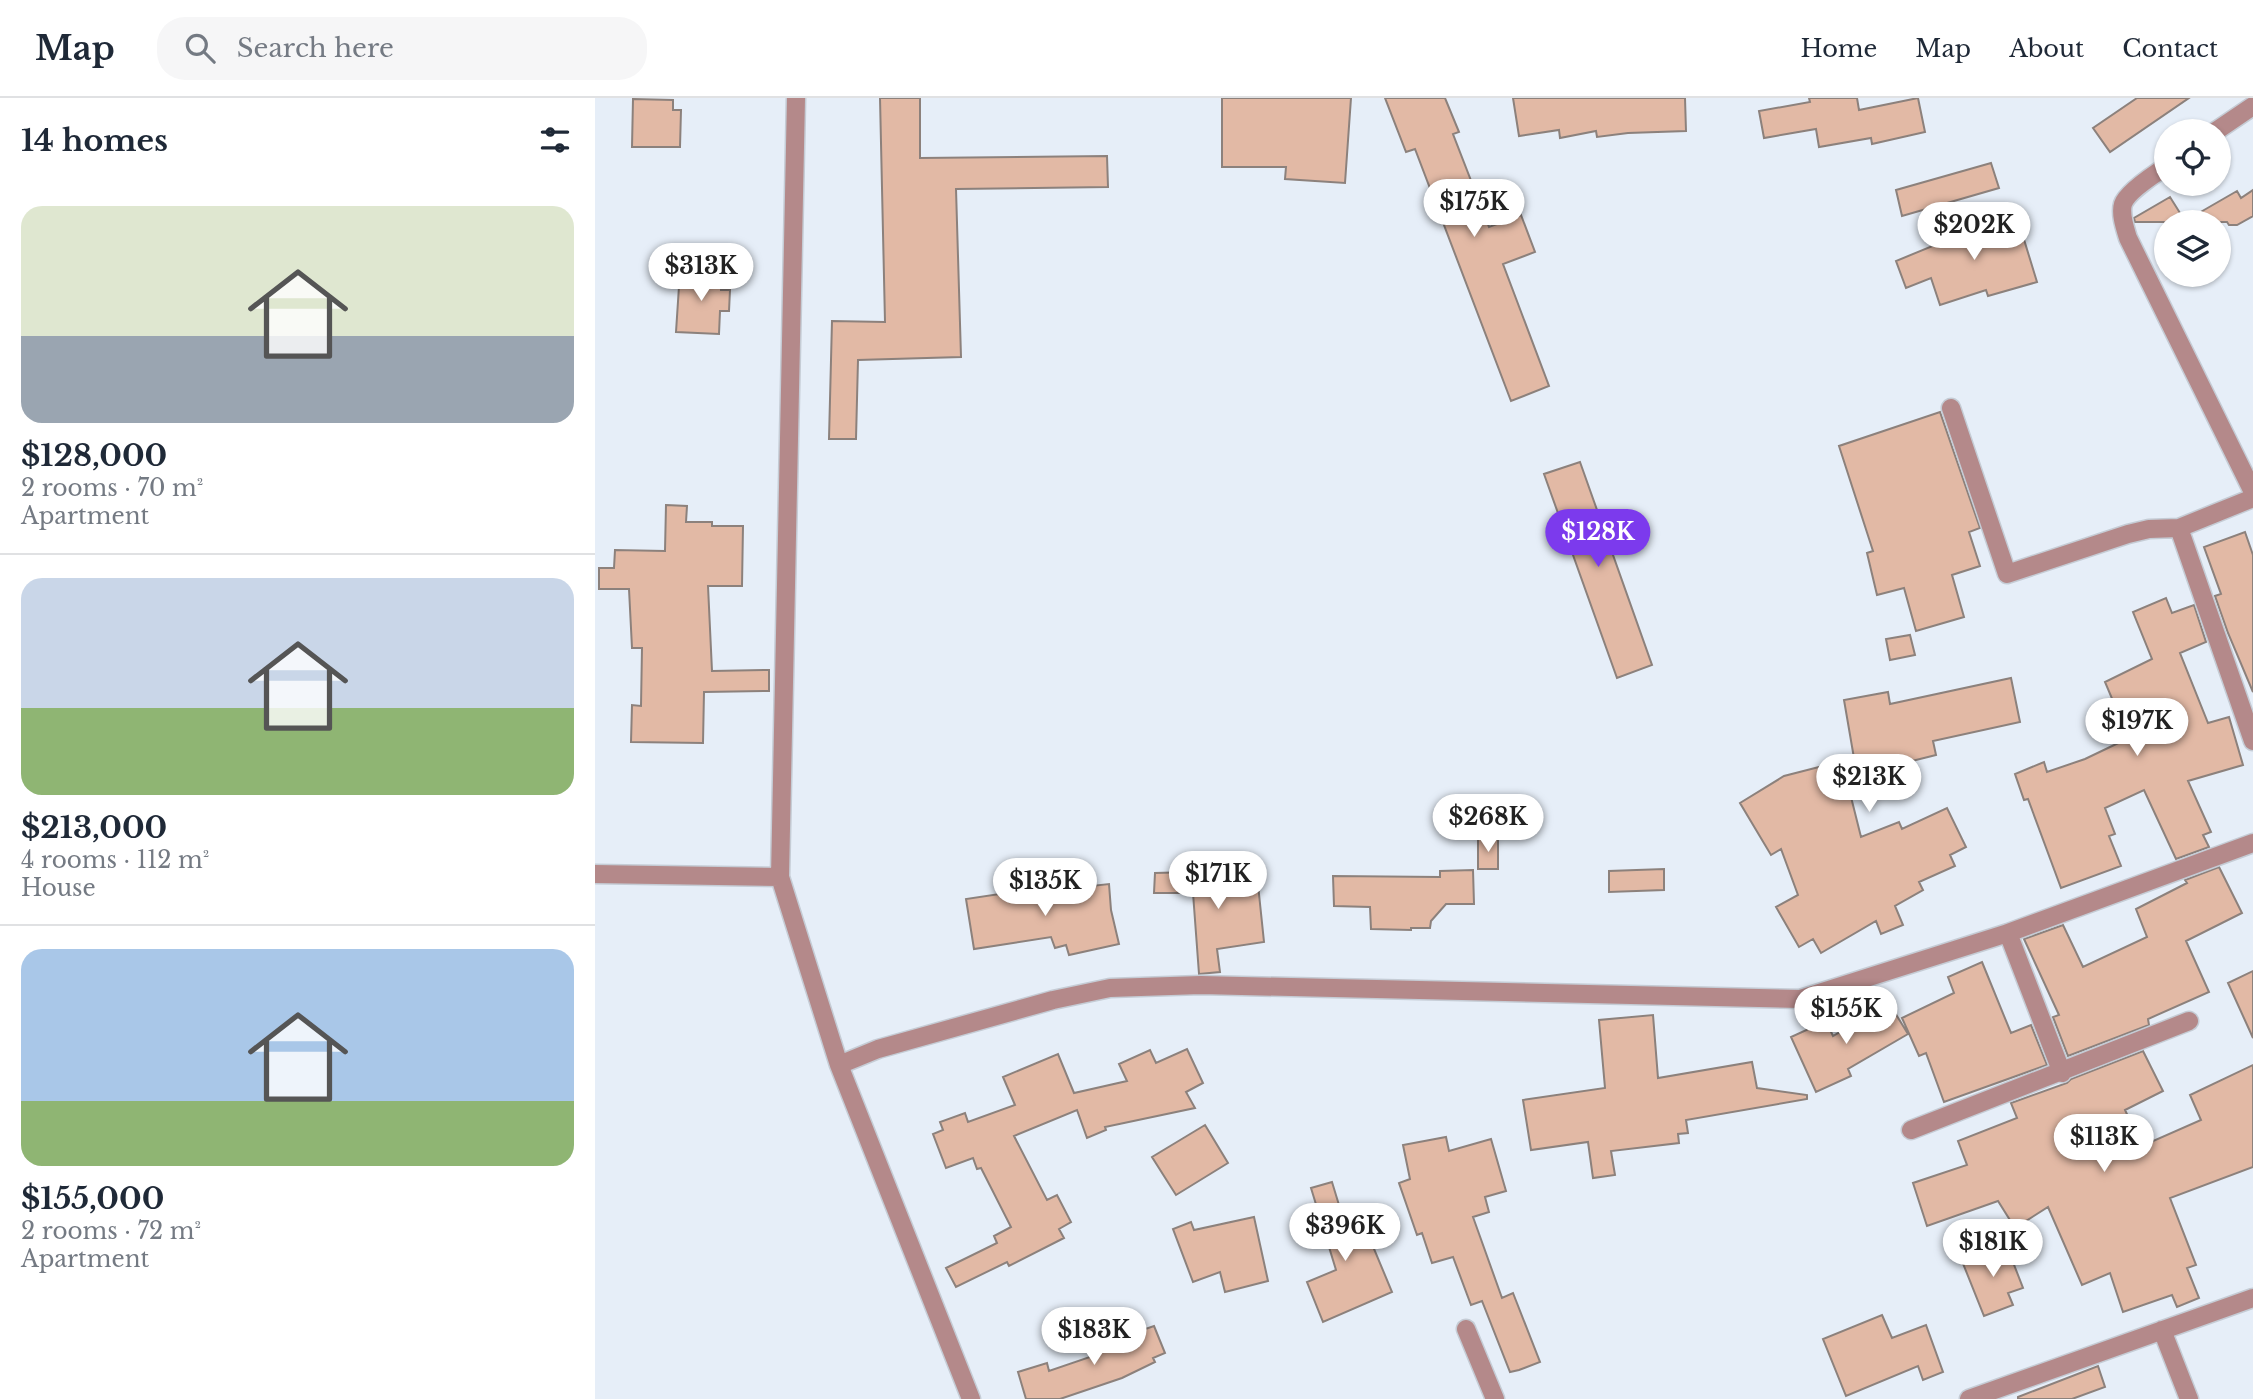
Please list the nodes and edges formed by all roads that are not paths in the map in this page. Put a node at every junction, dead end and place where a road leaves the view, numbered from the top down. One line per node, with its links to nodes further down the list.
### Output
1 (796, 98): 12 (street)
2 (2253, 106): 3 (street)
3 (2231, 121)
4 (2154, 176): 6 (street)
5 (1951, 408): 8 (street)
6 (2253, 492)
7 (2253, 498): 8 (street)
8 (2179, 528): 9 (street)
9 (2253, 741)
10 (2253, 843): 13 (street)
11 (595, 874): 12 (street)
12 (780, 877): 15 (street)
13 (2008, 933): 15 (street); 16 (street)
14 (2189, 1021): 16 (street)
15 (839, 1065): 21 (street)
16 (2062, 1073): 17 (street)
17 (1911, 1130)
18 (2253, 1298): 20 (street)
19 (1467, 1329): 22 (street)
20 (2162, 1330): 23 (street); 24 (street)
21 (971, 1399)
22 (1495, 1399)
23 (1969, 1399)
24 (2189, 1399)

